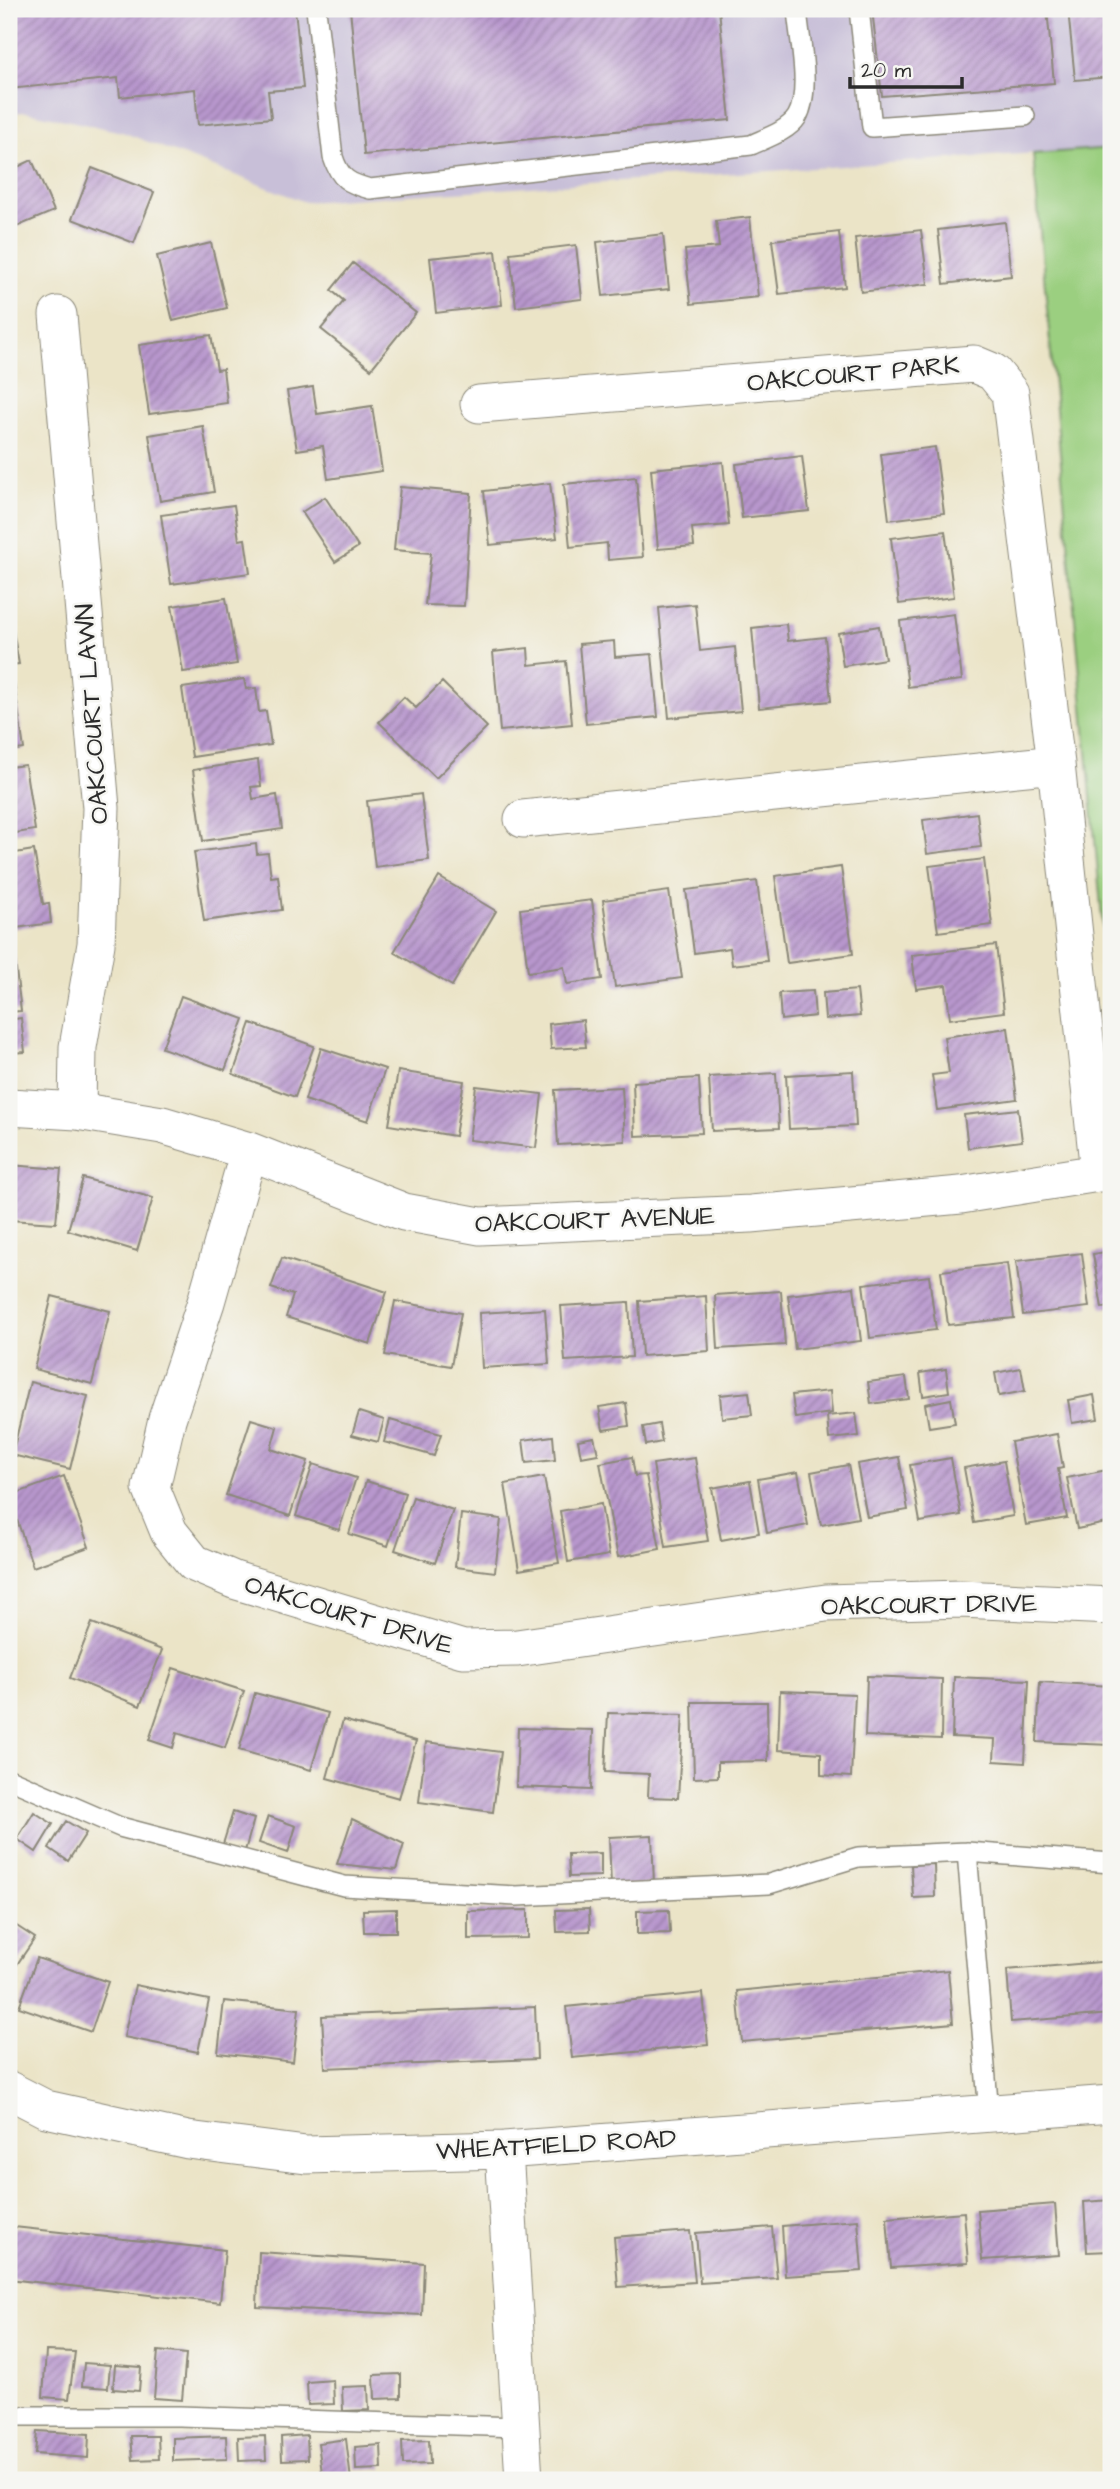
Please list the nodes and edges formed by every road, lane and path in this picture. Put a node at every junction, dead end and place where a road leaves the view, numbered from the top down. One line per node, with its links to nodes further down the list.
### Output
1 (316, 9): 2 (lane)
2 (797, 9)
3 (859, 9): 4 (lane)
4 (1025, 116)
5 (58, 315): 10 (street, OAKCOURT LAWN)
6 (479, 404): 7 (street, OAKCOURT PARK)
7 (1056, 764): 8 (street); 12 (street, OAKCOURT PARK)
8 (523, 819)
9 (9, 1107): 10 (street, OAKCOURT AVENUE)
10 (77, 1111): 11 (street, OAKCOURT AVENUE)
11 (249, 1151): 12 (street, OAKCOURT AVENUE); 13 (street, OAKCOURT DRIVE)
12 (1105, 1172)
13 (1111, 1606)
14 (9, 1779): 15 (lane)
15 (967, 1852): 16 (lane); 19 (lane)
16 (1111, 1863)
17 (9, 2090): 20 (street, WHEATFIELD ROAD)
18 (1111, 2104): 19 (street, WHEATFIELD ROAD)
19 (989, 2114): 20 (street, WHEATFIELD ROAD)
20 (504, 2150): 22 (street)
21 (9, 2416): 22 (lane)
22 (521, 2427): 23 (street)
23 (524, 2480)

